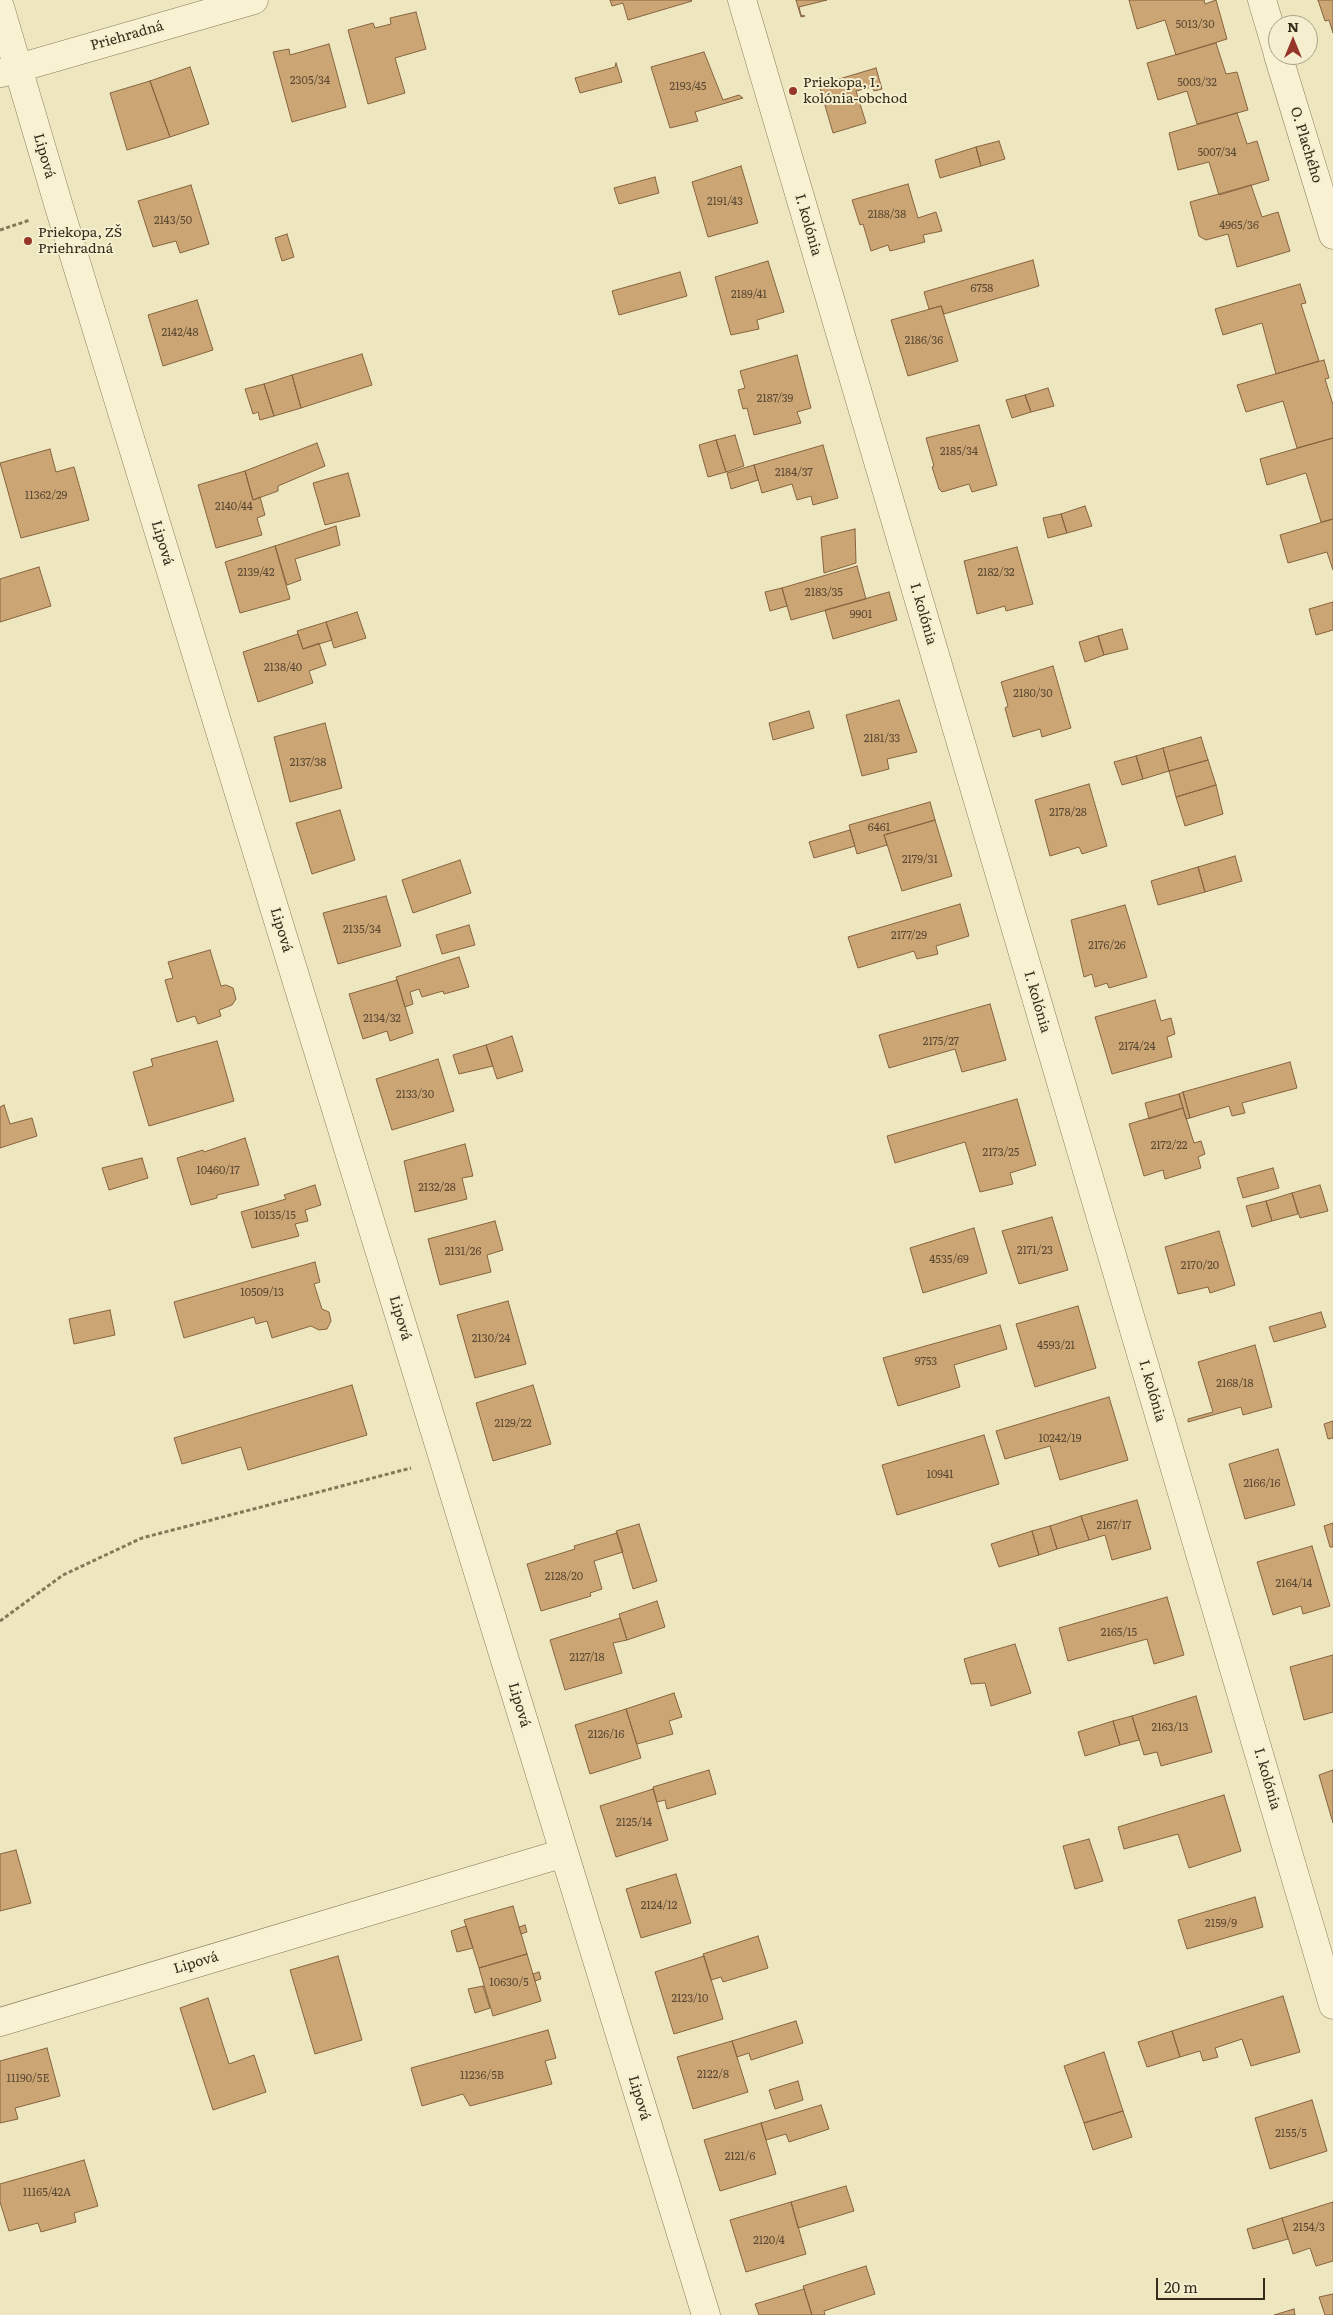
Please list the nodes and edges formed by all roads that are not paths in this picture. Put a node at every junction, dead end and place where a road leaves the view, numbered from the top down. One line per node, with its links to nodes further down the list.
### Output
1 (254, 0): 7 (street, Priehradná)
2 (742, 0): 10 (street, I. kolónia)
3 (1262, 0): 5 (street, O. Plachého)
4 (0, 7): 7 (street, Lipová)
5 (1268, 20)
6 (1281, 65): 8 (street, O. Plachého)
7 (9, 70): 9 (street, Lipová)
8 (1333, 235)
9 (564, 1853): 11 (street, Lipová); 12 (street, Lipová)
10 (1333, 2004)
11 (0, 2022)
12 (706, 2315)

